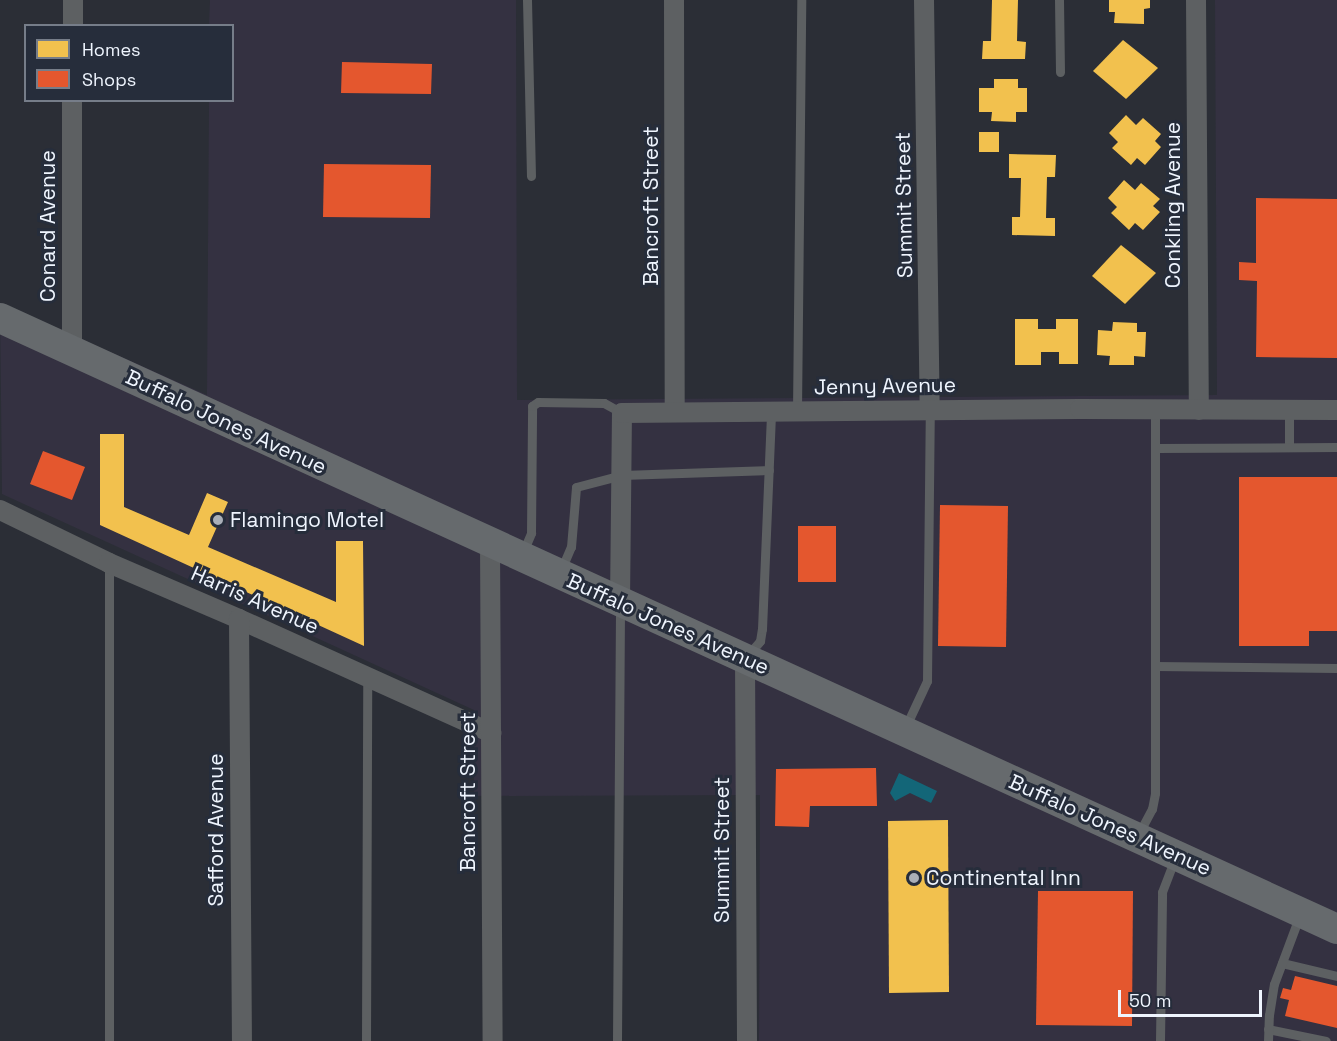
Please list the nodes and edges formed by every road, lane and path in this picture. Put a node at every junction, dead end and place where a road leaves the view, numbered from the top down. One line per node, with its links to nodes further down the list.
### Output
1 (73, 0): 8 (street)
2 (527, 0): 11 (lane)
3 (674, 0): 21 (street, Bancroft Street)
4 (801, 0): 20 (lane)
5 (924, 0): 15 (street, Summit Street)
6 (1059, 0): 9 (lane)
7 (1196, 0): 16 (street, Conkling Avenue)
8 (73, 24)
9 (1060, 72)
10 (72, 102): 13 (street, Conard Avenue)
11 (531, 176)
12 (0, 318): 13 (main road, Buffalo Jones Avenue)
13 (72, 351): 29 (main road, Buffalo Jones Avenue)
14 (1155, 409): 15 (street, Jenny Avenue); 16 (street, Jenny Avenue); 25 (lane)
15 (930, 410): 20 (street, Jenny Avenue); 39 (lane)
16 (1199, 410): 17 (street, Jenny Avenue)
17 (1289, 410): 18 (street, Jenny Avenue); 23 (lane)
18 (1337, 410)
19 (771, 411): 20 (street, Jenny Avenue); 21 (street, Jenny Avenue); 26 (lane)
20 (797, 411)
21 (675, 412): 22 (street, Jenny Avenue)
22 (622, 413): 27 (street); 30 (lane)
23 (1289, 447): 24 (lane); 25 (lane)
24 (1337, 447)
25 (1155, 448): 36 (lane)
26 (769, 470): 27 (lane); 35 (lane)
27 (622, 475): 32 (lane); 33 (street)
28 (0, 510): 31 (street, Harris Avenue)
29 (490, 543): 30 (main road, Buffalo Jones Avenue); 40 (street, Bancroft Street)
30 (521, 557): 32 (main road, Buffalo Jones Avenue)
31 (109, 563): 34 (street, Harris Avenue); 48 (lane)
32 (559, 574): 33 (main road, Buffalo Jones Avenue)
33 (620, 602): 35 (main road, Buffalo Jones Avenue); 52 (lane)
34 (239, 618): 38 (street, Harris Avenue); 49 (street, Safford Avenue)
35 (745, 658): 39 (main road, Buffalo Jones Avenue); 53 (street, Summit Street)
36 (1155, 666): 37 (lane); 41 (lane)
37 (1337, 668)
38 (367, 676): 40 (street, Harris Avenue); 50 (lane)
39 (904, 731): 41 (main road, Buffalo Jones Avenue)
40 (491, 733): 51 (street, Bancroft Street)
41 (1137, 837): 42 (main road, Buffalo Jones Avenue)
42 (1175, 855): 43 (main road, Buffalo Jones Avenue); 54 (lane)
43 (1301, 912): 44 (main road, Buffalo Jones Avenue); 45 (lane)
44 (1337, 928)
45 (1282, 963): 46 (lane); 47 (lane)
46 (1337, 976)
47 (1268, 1029): 55 (lane); 56 (lane)
48 (109, 1041)
49 (242, 1041)
50 (366, 1041)
51 (494, 1041)
52 (617, 1041)
53 (747, 1041)
54 (1160, 1041)
55 (1268, 1041)
56 (1326, 1041)

